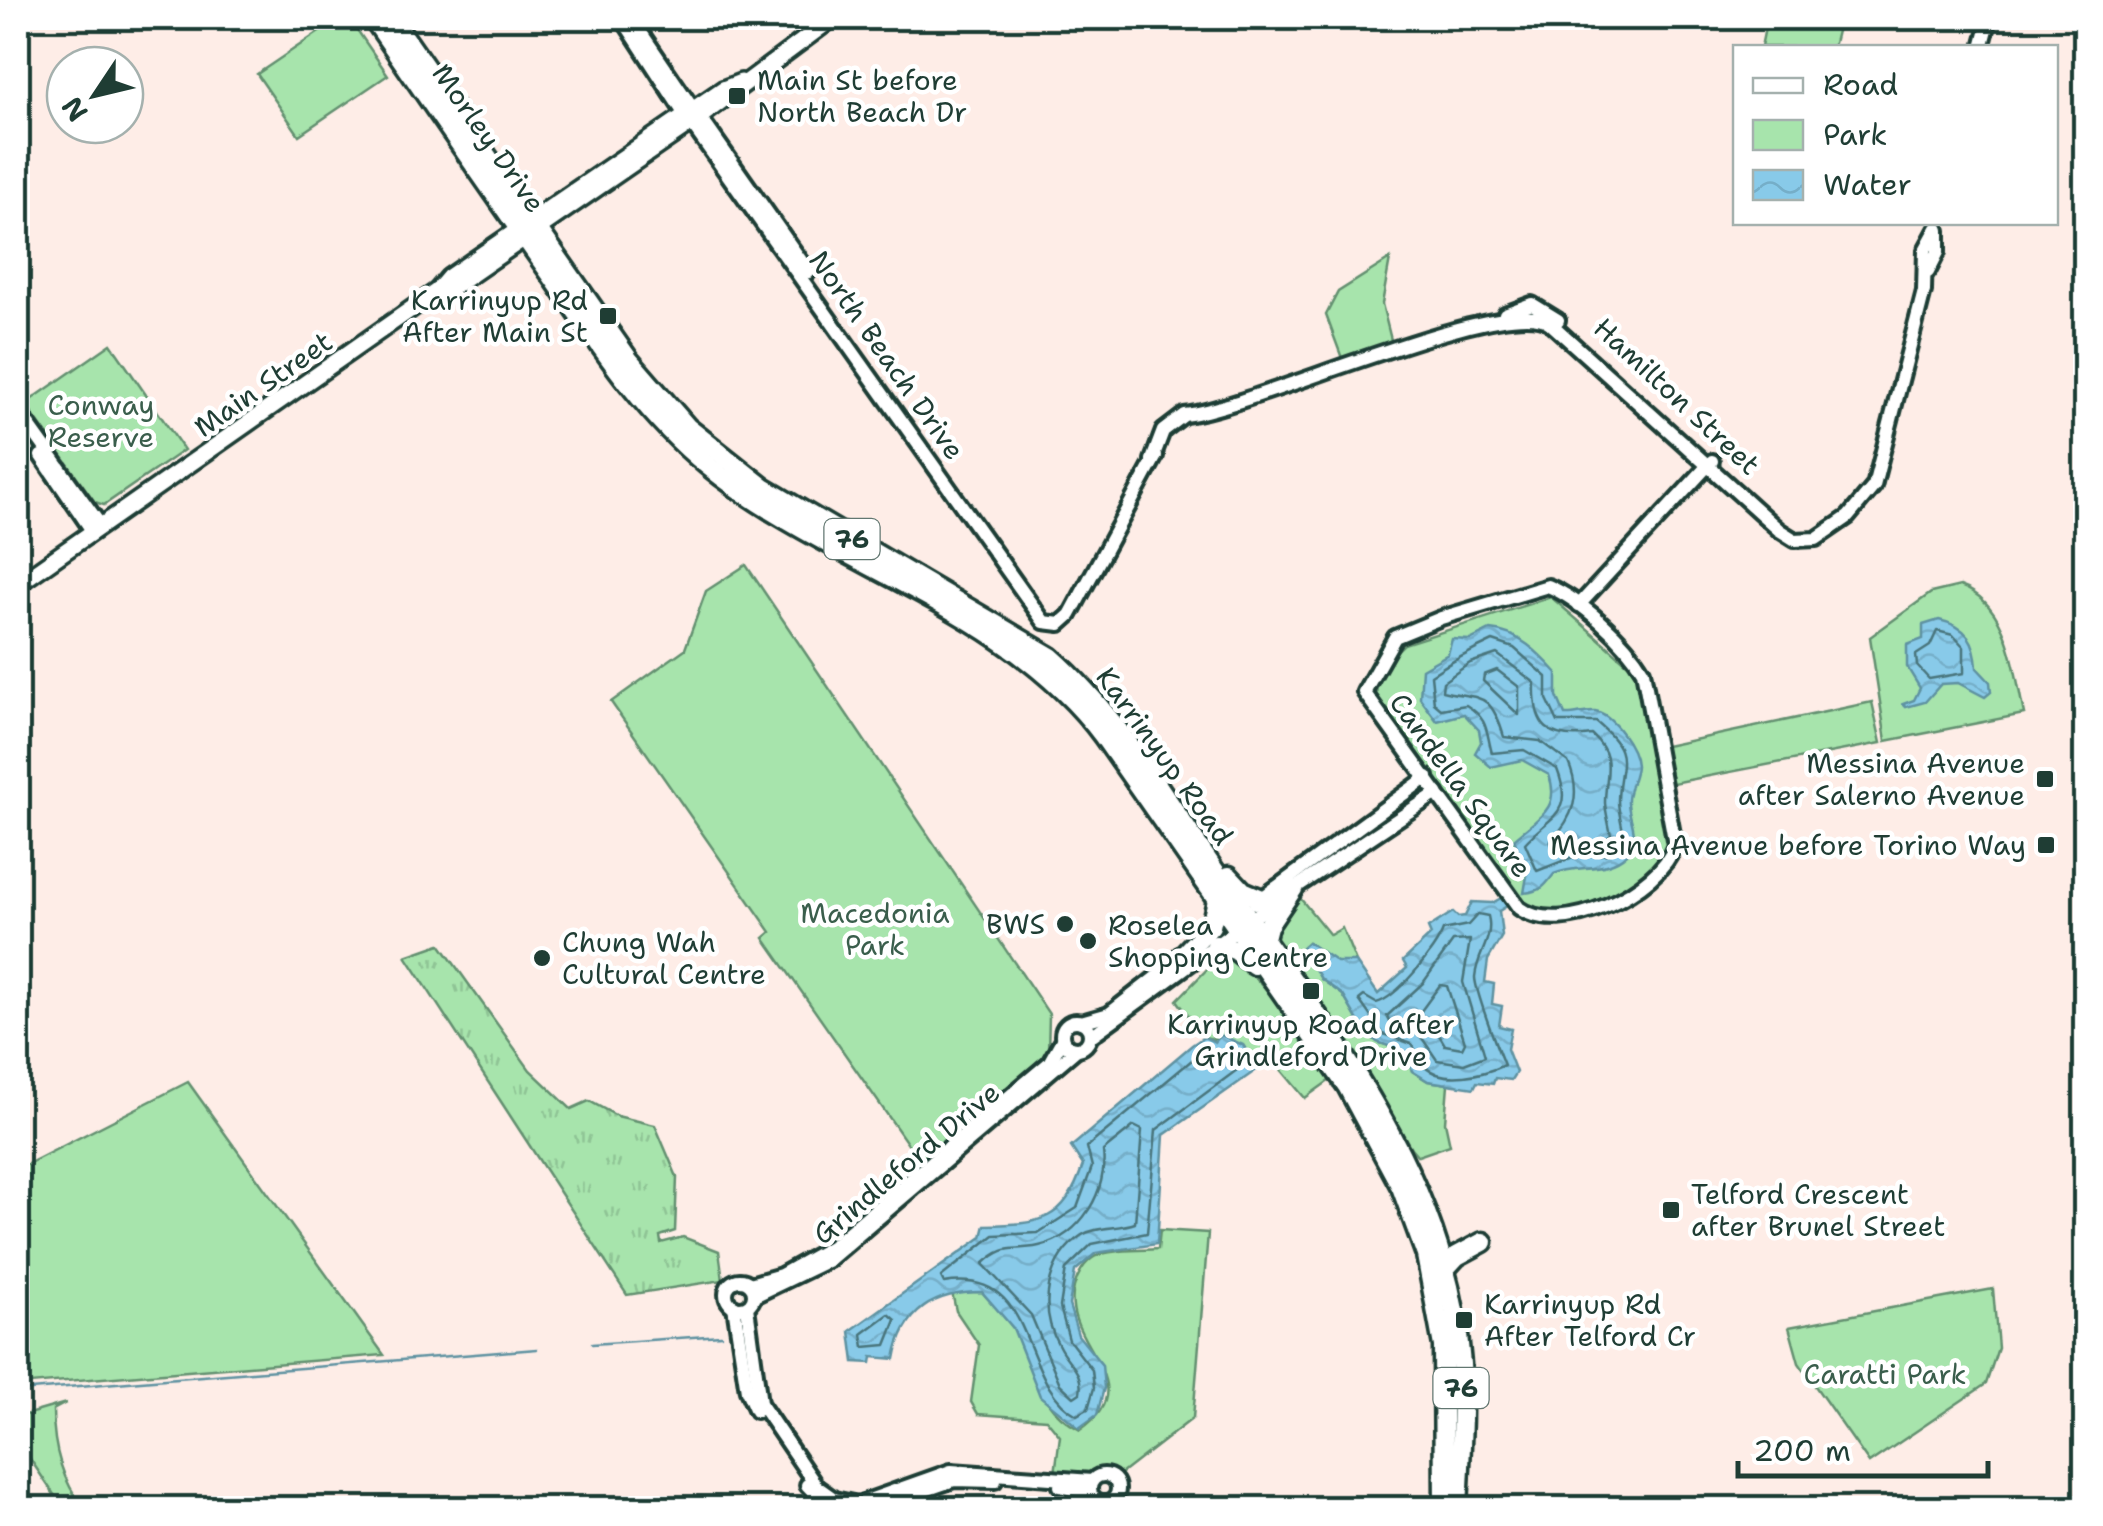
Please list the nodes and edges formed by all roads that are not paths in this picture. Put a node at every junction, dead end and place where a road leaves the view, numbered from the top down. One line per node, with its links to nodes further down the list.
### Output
1 (372, 18): 10 (highway, Morley Drive / 76)
2 (391, 18): 10 (highway, Morley Drive / 76)
3 (622, 18): 8 (street, North Beach Drive)
4 (631, 18): 8 (street, North Beach Drive)
5 (833, 18): 8 (main road, Main Street)
6 (1990, 18): 7 (street)
7 (1983, 45)
8 (693, 116): 10 (main road, Main Street); 17 (street, North Beach Drive)
9 (1938, 225): 13 (street, Hamilton Street)
10 (528, 230): 14 (main road, Main Street); 23 (highway, Karrinyup Road / 76); 27 (highway, Karrinyup Road / 76)
11 (18, 410): 14 (street)
12 (18, 422): 14 (street)
13 (1709, 463): 16 (street); 17 (street, Hamilton Street)
14 (97, 529): 15 (main road, Main Street)
15 (18, 584)
16 (1579, 605): 18 (street, Candella Square); 19 (street, Candella Square)
17 (1042, 613)
18 (1426, 778): 19 (street, Candella Square); 20 (street)
19 (1437, 793): 21 (street)
20 (1374, 816): 21 (street); 22 (street)
21 (1383, 828): 24 (street)
22 (1331, 845): 24 (street); 26 (street)
23 (1200, 848): 26 (highway); 28 (highway, Karrinyup Road / 76)
24 (1340, 858): 25 (street)
25 (1294, 889): 28 (street); 29 (highway)
26 (1262, 898): 28 (street)
27 (1218, 900): 28 (highway, Karrinyup Road / 76); 31 (highway)
28 (1240, 921): 29 (highway, Karrinyup Road / 76); 30 (street); 31 (street); 32 (highway, Karrinyup Road / 76)
29 (1264, 942): 39 (highway, Karrinyup Road / 76)
30 (1216, 945): 32 (highway); 33 (street)
31 (1182, 957): 33 (street)
32 (1285, 998): 45 (highway, Karrinyup Road / 76)
33 (1110, 1017): 34 (street); 35 (street)
34 (1081, 1022): 35 (street); 36 (street)
35 (1090, 1037): 37 (street)
36 (1062, 1040): 37 (street); 40 (street, Grindleford Drive)
37 (1077, 1050): 40 (street, Grindleford Drive)
38 (1483, 1242): 39 (highway)
39 (1445, 1269): 46 (highway, Karrinyup Road / 76)
40 (746, 1298): 41 (street); 43 (street)
41 (1091, 1487): 42 (street); 42 (street); 44 (street)
42 (1112, 1504)
43 (829, 1508)
44 (872, 1508)
45 (1444, 1508)
46 (1458, 1508)

